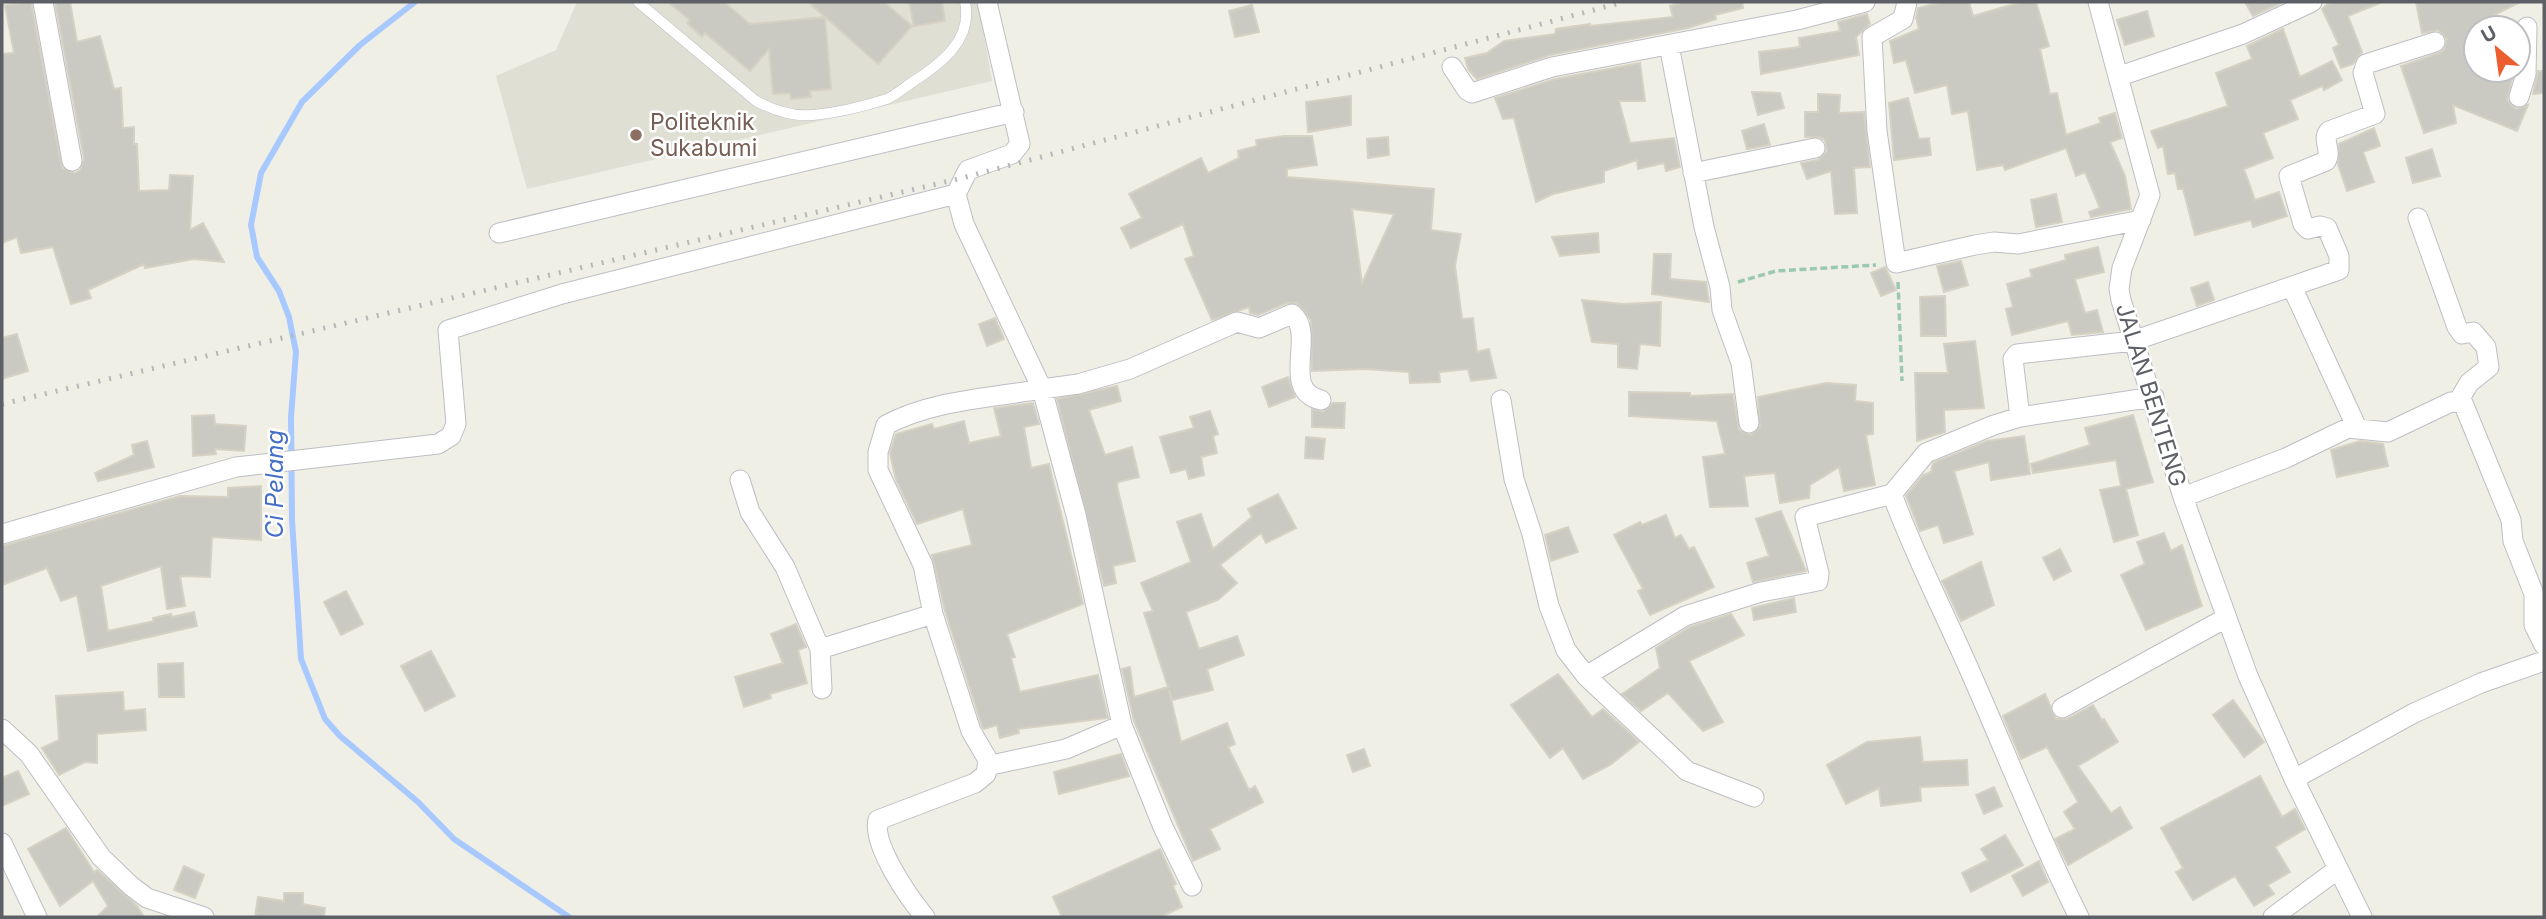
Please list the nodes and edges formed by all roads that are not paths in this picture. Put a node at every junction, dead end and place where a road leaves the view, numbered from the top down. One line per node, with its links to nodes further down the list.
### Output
1 (43, 2): 17 (street)
2 (638, 2): 3 (lane)
3 (965, 2)
4 (987, 2): 15 (street)
5 (1865, 2): 10 (street)
6 (1907, 2): 21 (street)
7 (2098, 2): 12 (street, JALAN BENTENG)
8 (2312, 2): 12 (street)
9 (2435, 42): 23 (street)
10 (1669, 45): 11 (street); 18 (street)
11 (1452, 67)
12 (2120, 76): 21 (street, JALAN BENTENG)
13 (2523, 84): 14 (street)
14 (2519, 97)
15 (1014, 112): 19 (street); 22 (street)
16 (1815, 148): 18 (street)
17 (72, 161)
18 (1693, 173): 31 (street)
19 (956, 194): 25 (street); 36 (street)
20 (2418, 218): 29 (street)
21 (2141, 220): 24 (street, JALAN BENTENG)
22 (499, 233)
23 (2292, 287): 24 (street); 32 (street)
24 (2133, 341): 26 (street, JALAN BENTENG); 30 (street)
25 (1042, 389): 27 (street); 37 (street); 45 (street)
26 (2154, 397): 30 (street); 35 (street, JALAN BENTENG)
27 (1321, 400)
28 (1501, 400): 42 (street)
29 (2458, 402): 32 (street); 39 (street)
30 (2020, 417): 34 (street)
31 (1749, 423)
32 (2357, 428): 35 (street)
33 (740, 480): 40 (street)
34 (1892, 494): 42 (street); 56 (street)
35 (2183, 497): 38 (street, JALAN BENTENG)
36 (2, 534)
37 (933, 614): 40 (street); 47 (street)
38 (2226, 618): 44 (street); 48 (street, JALAN BENTENG)
39 (2544, 645)
40 (820, 649): 43 (street)
41 (2544, 661): 48 (street)
42 (1586, 676): 49 (street)
43 (822, 689)
44 (2062, 708)
45 (1122, 725): 47 (street); 52 (street)
46 (2, 729): 54 (street)
47 (987, 766): 55 (street)
48 (2294, 779): 51 (street, JALAN BENTENG)
49 (1754, 797)
50 (2, 843): 53 (street)
51 (2338, 869): 57 (street); 58 (street, JALAN BENTENG)
52 (1192, 886)
53 (37, 917)
54 (204, 917)
55 (925, 917)
56 (2079, 917)
57 (2273, 917)
58 (2362, 917)

